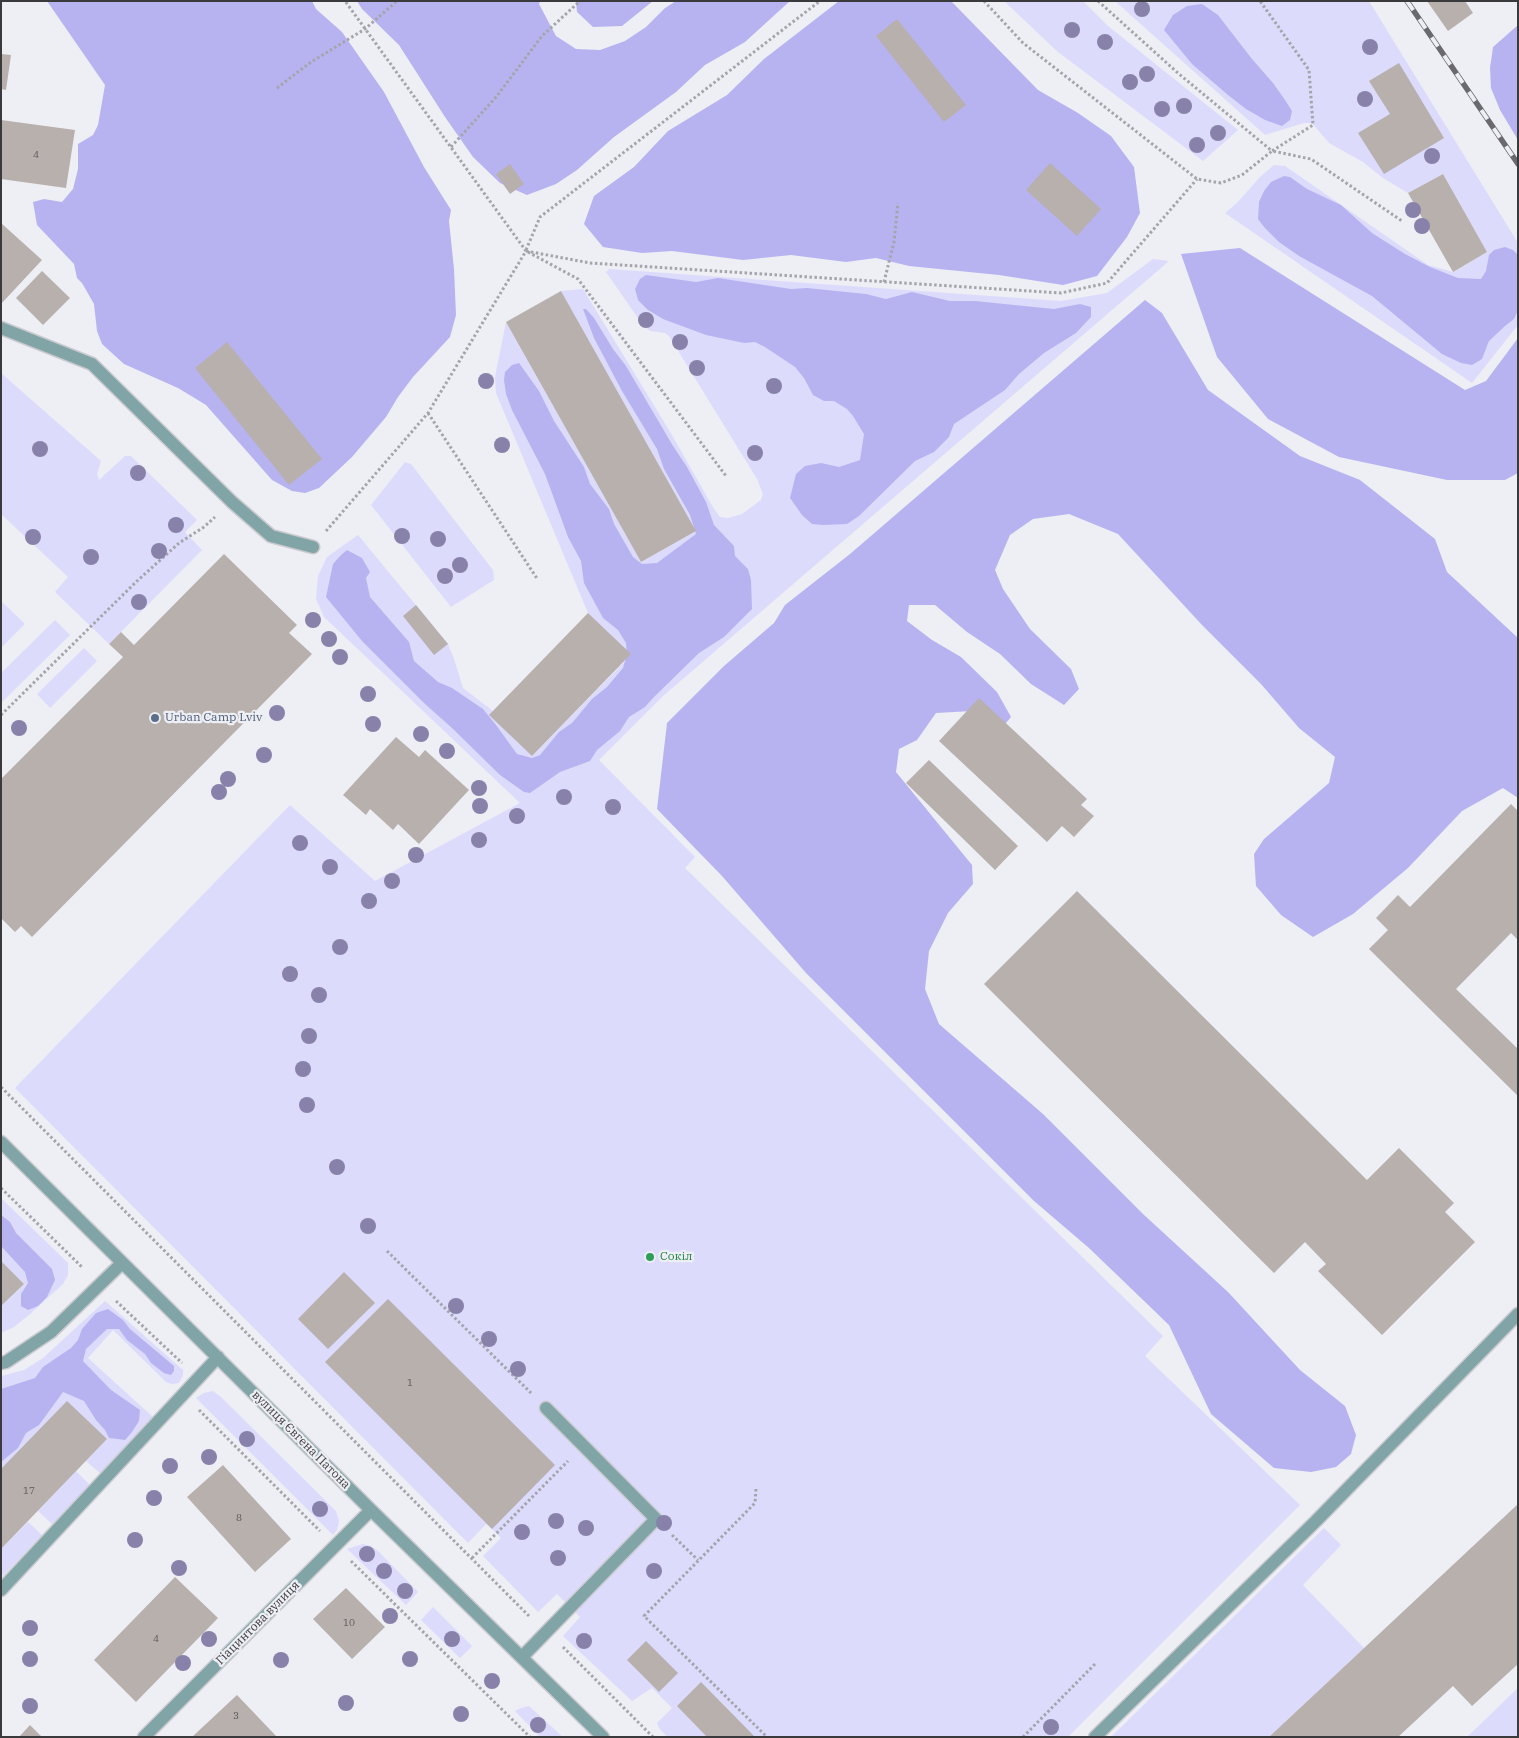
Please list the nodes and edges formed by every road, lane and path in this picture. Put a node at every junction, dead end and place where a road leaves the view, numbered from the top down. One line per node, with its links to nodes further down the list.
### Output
1 (345, 1): 8 (path)
2 (396, 1): 8 (path)
3 (580, 1): 10 (path)
4 (820, 1): 15 (path)
5 (984, 1): 12 (path)
6 (1098, 1): 11 (path)
7 (1260, 1): 11 (path)
8 (365, 29): 9 (path); 10 (path)
9 (277, 88)
10 (451, 147): 15 (path)
11 (1272, 151): 12 (path); 14 (path)
12 (1197, 179): 16 (path)
13 (898, 203): 16 (path)
14 (1402, 221)
15 (526, 251): 16 (path); 18 (path); 19 (path)
16 (884, 282)
17 (1, 328): 20 (street)
18 (428, 413): 21 (path); 22 (path)
19 (726, 476)
20 (232, 502): 21 (street); 23 (path)
21 (313, 547)
22 (538, 580)
23 (1, 714)
24 (1, 1087): 41 (path)
25 (1, 1142): 28 (street, вулиця Євгена Патона)
26 (1, 1188): 29 (path)
27 (387, 1251): 35 (path)
28 (122, 1263): 29 (street); 32 (street, вулиця Євгена Патона)
29 (100, 1285): 33 (street); 34 (path)
30 (1518, 1314): 31 (street)
31 (1513, 1329): 53 (street)
32 (218, 1357): 34 (street); 38 (street, вулиця Євгена Патона)
33 (1, 1363)
34 (184, 1395): 40 (path); 43 (street)
35 (546, 1408): 36 (street)
36 (584, 1446): 39 (street); 41 (path)
37 (756, 1489): 42 (path)
38 (371, 1510): 40 (street, Гіацинтова вулиця); 45 (street, вулиця Євгена Патона)
39 (656, 1519): 42 (path); 44 (street)
40 (335, 1545): 47 (street, Гіацинтова вулиця); 48 (path)
41 (472, 1558): 44 (path)
42 (698, 1560): 51 (path)
43 (1, 1590)
44 (548, 1632): 45 (street); 50 (path)
45 (522, 1657): 49 (street, вулиця Євгена Патона)
46 (1095, 1664): 52 (path)
47 (144, 1737)
48 (530, 1737)
49 (603, 1737)
50 (653, 1737)
51 (767, 1737)
52 (1023, 1737)
53 (1095, 1737)

